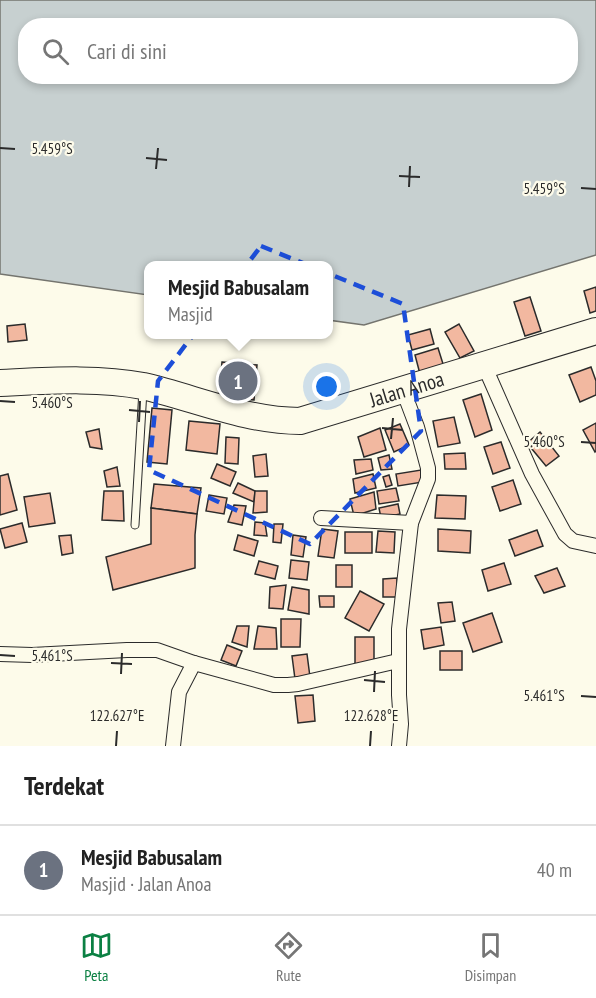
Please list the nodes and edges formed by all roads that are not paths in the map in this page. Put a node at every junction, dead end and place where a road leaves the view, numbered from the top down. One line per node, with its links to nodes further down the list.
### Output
1 (596, 331): 2 (highway, Jalan Anoa)
2 (484, 365): 5 (highway, Jalan Anoa); 9 (street)
3 (0, 383): 4 (highway, Jalan Anoa)
4 (143, 387): 5 (highway, Jalan Anoa); 8 (lane)
5 (403, 390): 7 (street)
6 (321, 518): 7 (street)
7 (411, 523): 11 (street)
8 (135, 525)
9 (596, 546)
10 (0, 654): 12 (street)
11 (398, 661): 12 (street); 14 (street)
12 (194, 663): 13 (street)
13 (173, 746)
14 (399, 746)

